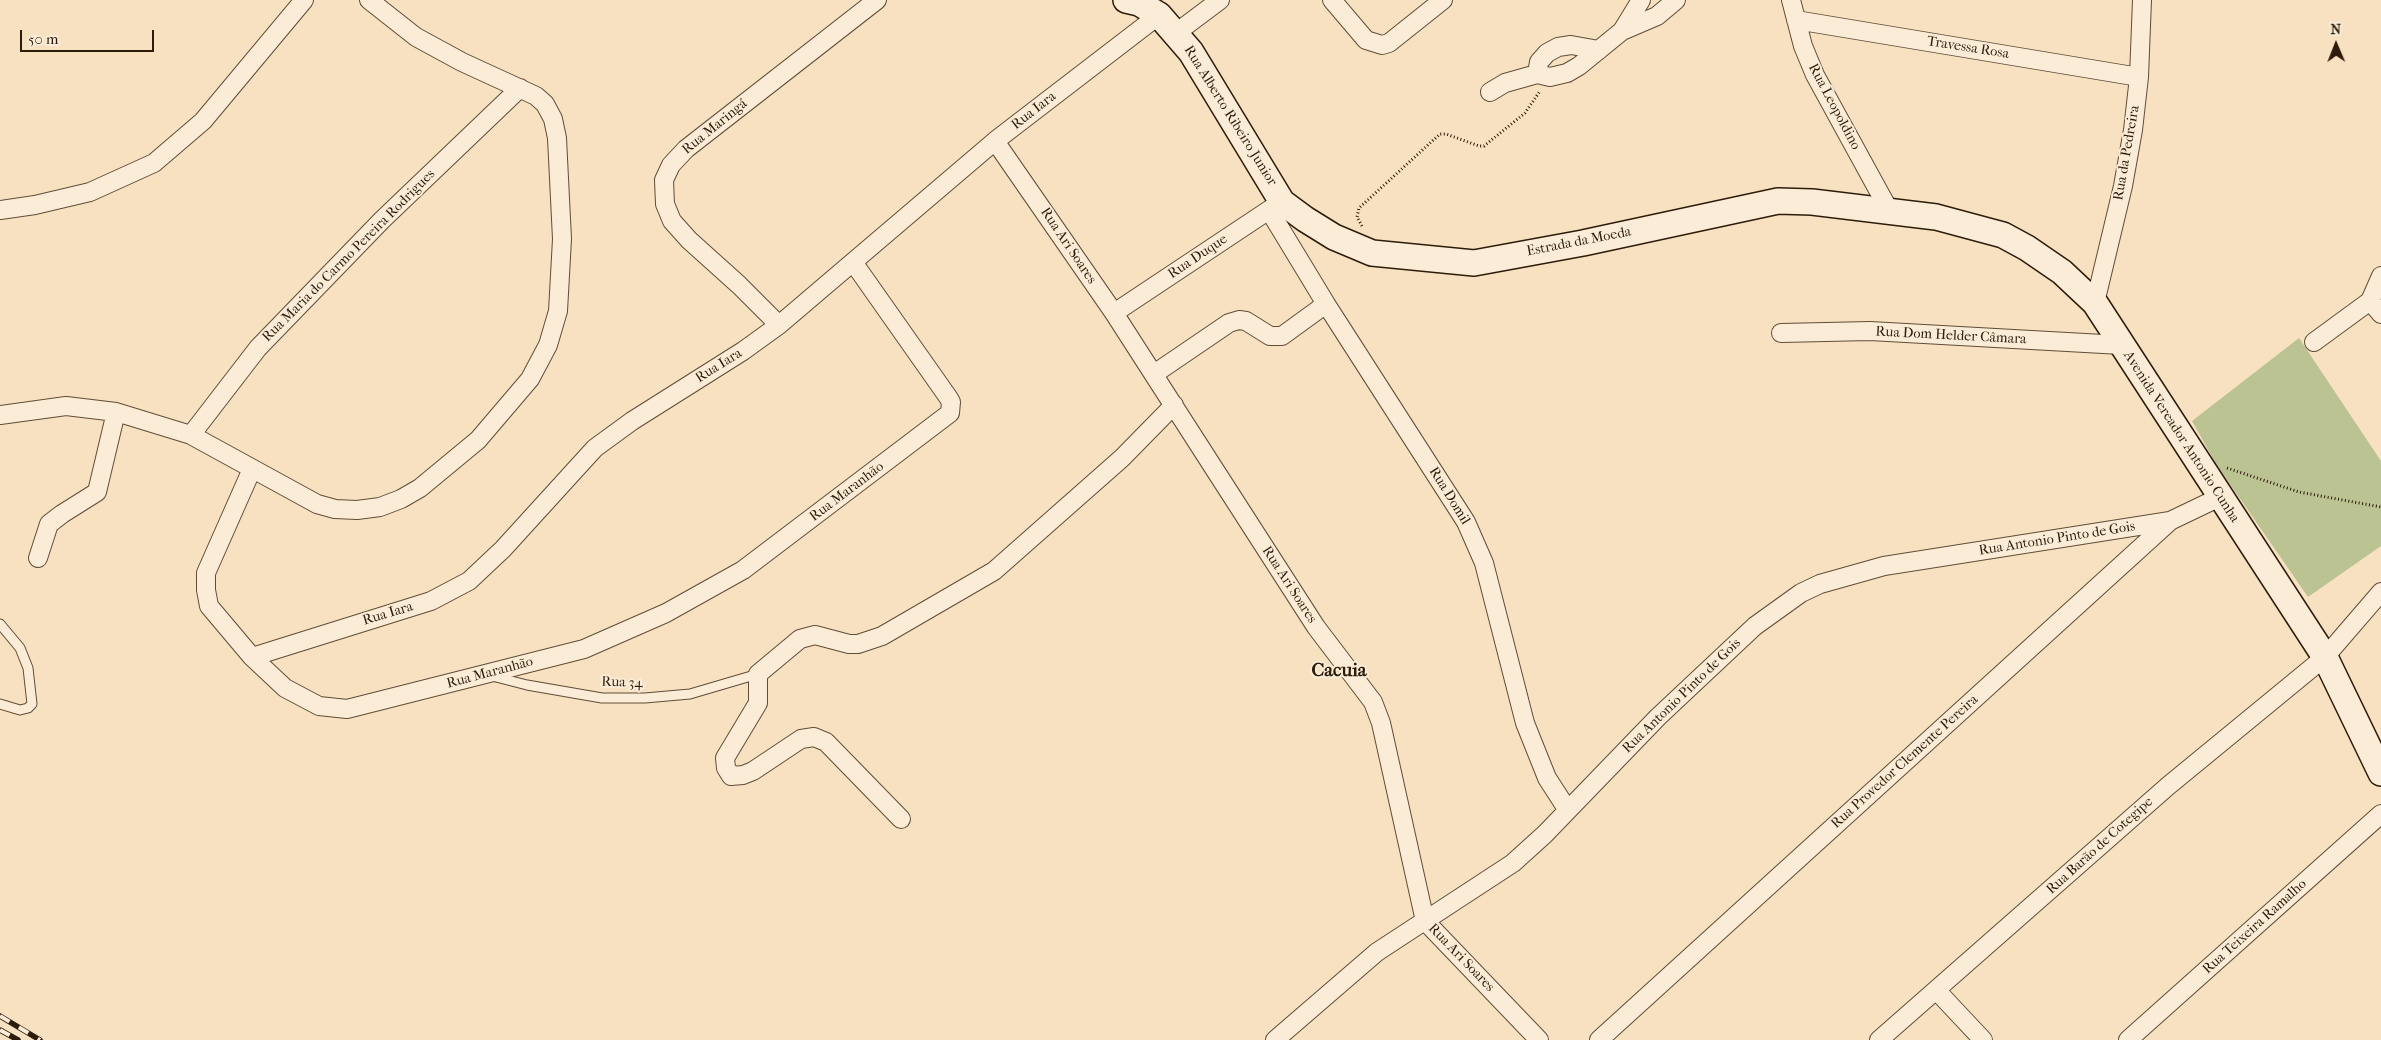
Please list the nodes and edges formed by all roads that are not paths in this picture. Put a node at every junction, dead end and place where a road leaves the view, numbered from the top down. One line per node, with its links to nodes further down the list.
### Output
1 (304, 0): 22 (street)
2 (369, 0): 18 (street)
3 (877, 0): 30 (street, Rua Maringá)
4 (1220, 0): 14 (street)
5 (1332, 0): 6 (street)
6 (1443, 0)
7 (1640, 0): 13 (street)
8 (1676, 0): 13 (street)
9 (1791, 0): 12 (street, Rua Leopoldino)
10 (2142, 0): 17 (street, Rua da Pedreira)
11 (1141, 5): 14 (main road, Rua Alberto Ribeiro Junior); 20 (street, Rua Iara)
12 (1796, 20): 17 (street, Travessa Rosa); 23 (street, Rua Leopoldino)
13 (1622, 31): 15 (street)
14 (1176, 33): 21 (main road, Rua Alberto Ribeiro Junior)
15 (1599, 50): 16 (street); 16 (street)
16 (1544, 75): 19 (street)
17 (2139, 77): 26 (street, Rua da Pedreira)
18 (520, 88): 38 (street, Rua Maria do Carmo Pereira Rodrigues); 39 (street)
19 (1490, 92)
20 (995, 141): 24 (street, Rua Iara); 29 (street, Rua Ari Soares)
21 (1276, 206): 23 (main road, Estrada da Moeda); 27 (street, Rua Domil); 29 (street, Rua Duque)
22 (0, 210)
23 (1889, 210): 26 (main road, Avenida Vereador Antonio Cunha)
24 (852, 262): 30 (street, Rua Iara); 47 (street, Rua Maranhão)
25 (2381, 276): 28 (street)
26 (2095, 303): 33 (main road, Avenida Vereador Antonio Cunha)
27 (1326, 304): 34 (street); 51 (street, Rua Domil)
28 (2375, 307): 32 (street)
29 (1114, 313): 34 (street, Rua Ari Soares)
30 (779, 325): 45 (street, Rua Iara)
31 (1781, 333): 33 (street, Rua Dom Helder Câmara)
32 (2314, 342)
33 (2121, 345): 40 (main road, Avenida Vereador Antonio Cunha)
34 (1154, 374): 35 (street, Rua Ari Soares)
35 (1174, 405): 48 (street); 54 (street, Rua Ari Soares)
36 (116, 412): 37 (street); 38 (street); 42 (street)
37 (0, 415)
38 (191, 436): 39 (street)
39 (252, 469): 45 (street, Rua Maranhão)
40 (2220, 497): 41 (street, Rua Provedor Clemente Pereira); 46 (main road, Avenida Vereador Antonio Cunha)
41 (2170, 521): 51 (street, Rua Antonio Pinto de Gois); 58 (street, Rua Provedor Clemente Pereira)
42 (38, 558)
43 (2381, 592): 46 (street, Rua Barão de Cotegipe)
44 (0, 624): 49 (lane)
45 (252, 657): 47 (street, Rua Maranhão)
46 (2325, 657): 50 (main road, Avenida Vereador Antonio Cunha); 55 (street, Rua Barão de Cotegipe)
47 (484, 674): 48 (lane, Rua 34)
48 (758, 674): 53 (street)
49 (0, 704)
50 (2381, 772)
51 (1568, 809): 54 (street, Rua Antonio Pinto de Gois)
52 (2381, 814): 61 (street, Rua Teixeira Ramalho)
53 (901, 820)
54 (1426, 921): 56 (street, Rua Antonio Pinto de Gois); 57 (street, Rua Ari Soares)
55 (1937, 991): 59 (street, Rua Barão de Cotegipe); 60 (street)
56 (1275, 1040)
57 (1539, 1040)
58 (1600, 1040)
59 (1880, 1040)
60 (1983, 1040)
61 (2128, 1040)

